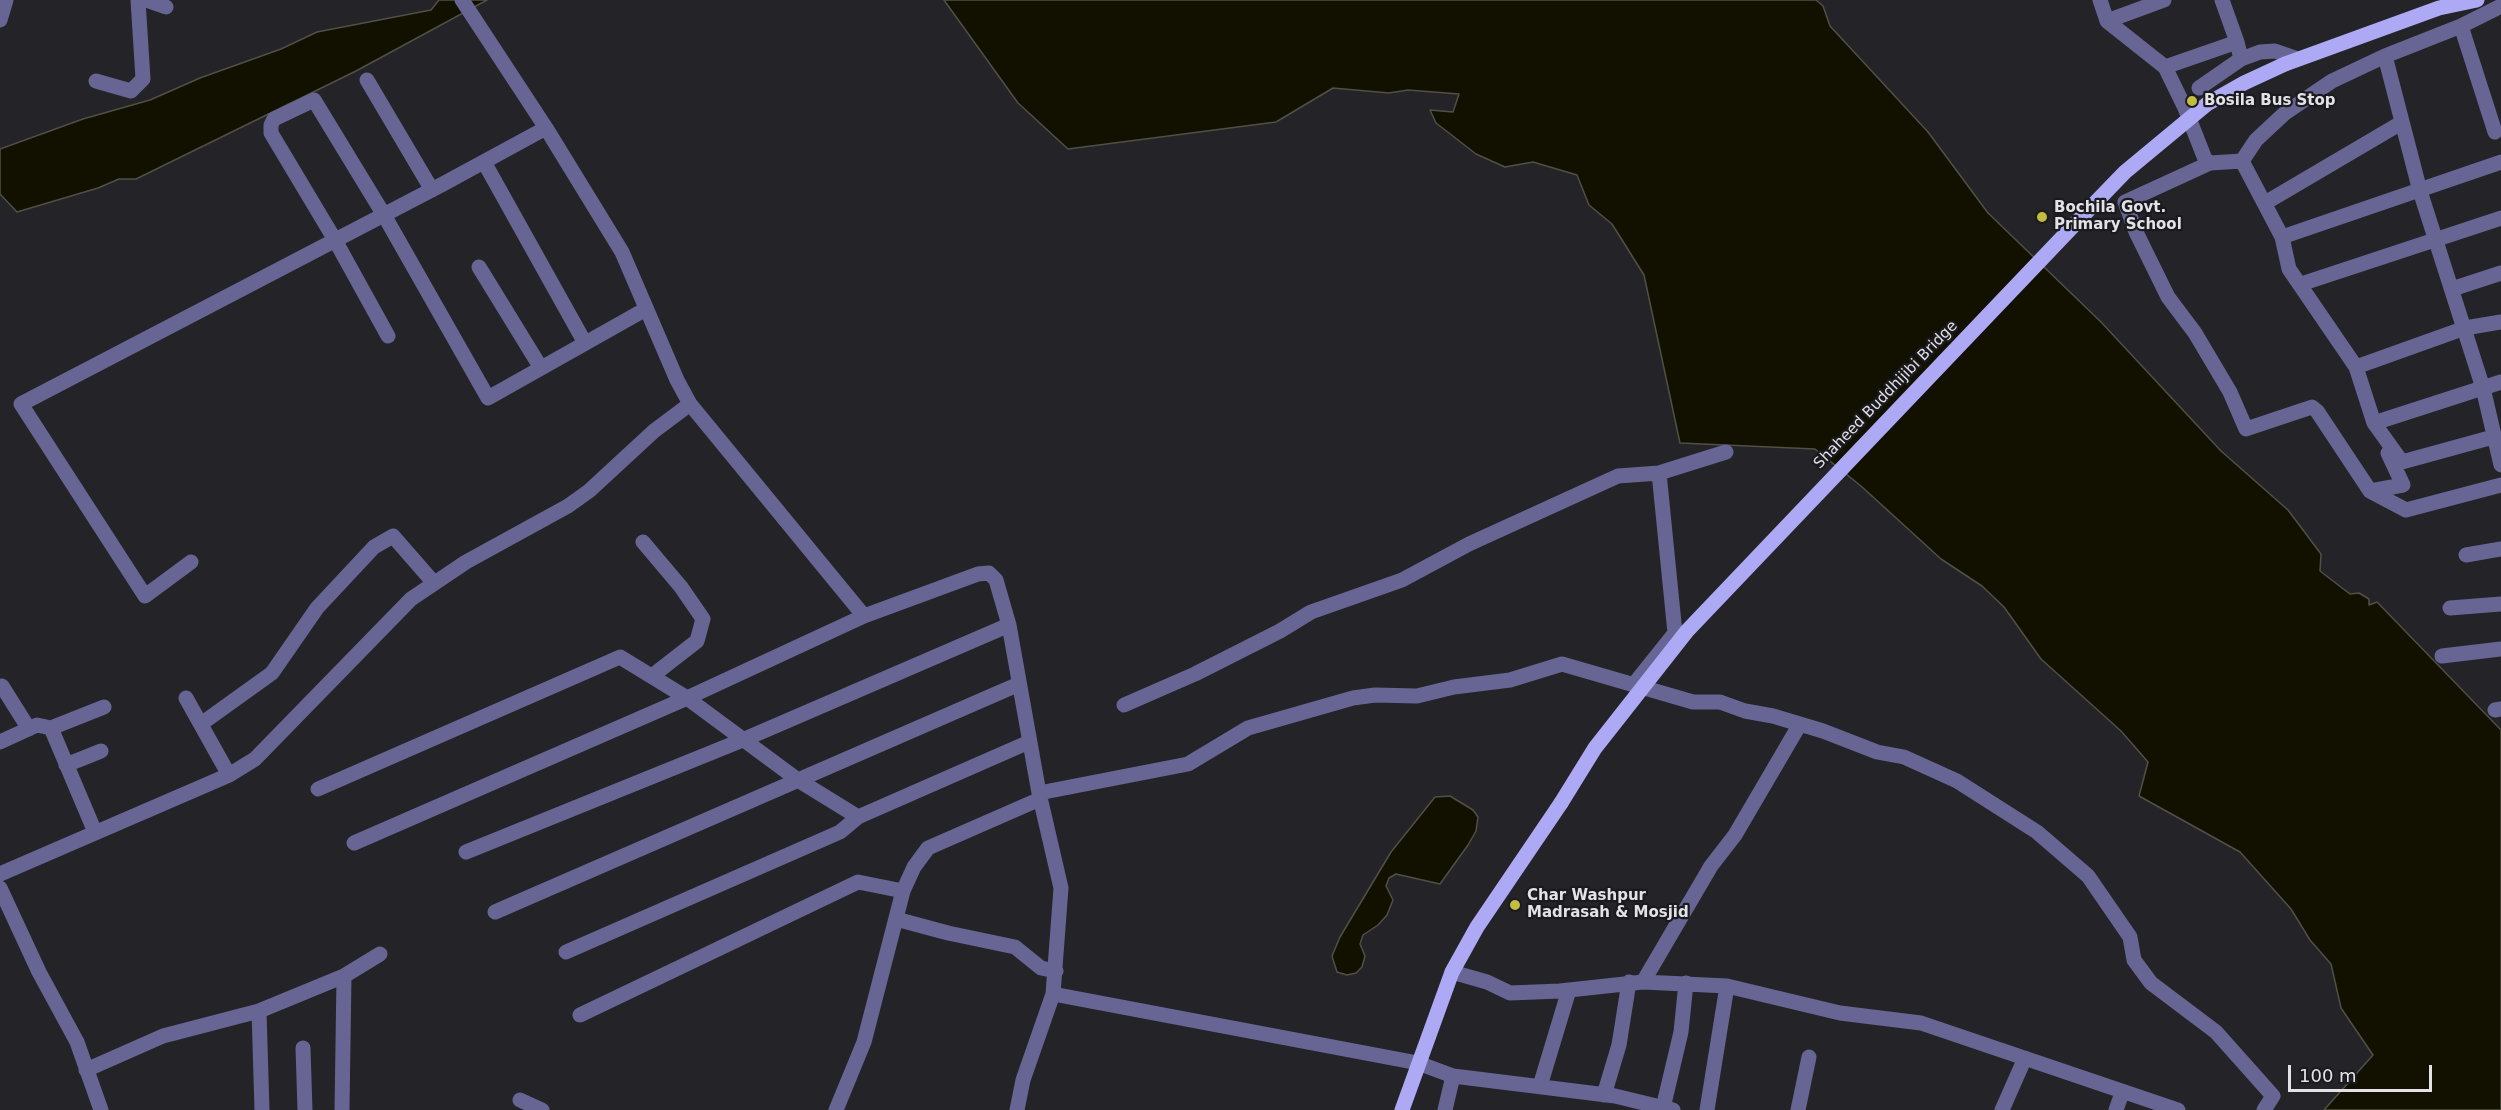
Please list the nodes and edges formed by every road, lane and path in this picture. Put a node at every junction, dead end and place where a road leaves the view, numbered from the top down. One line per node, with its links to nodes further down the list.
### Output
1 (6, 0): 12 (street)
2 (138, 0): 21 (street)
3 (146, 0): 11 (street)
4 (462, 0): 24 (street)
5 (2100, 0): 13 (street)
6 (2164, 0): 13 (street)
7 (2222, 0): 15 (street)
8 (2477, 0): 9 (main road, Shaheed Buddhijibi Bridge)
9 (2438, 4): 18 (main road, Shaheed Buddhijibi Bridge)
10 (2501, 6): 14 (street)
11 (166, 7)
12 (0, 20)
13 (2107, 21): 19 (street)
14 (2461, 26): 16 (street); 25 (street)
15 (2237, 42): 17 (street); 19 (street)
16 (2385, 56): 23 (street); 26 (street)
17 (2241, 59): 18 (street); 22 (street)
18 (2292, 62): 104 (main road, Shaheed Buddhijibi Bridge, bridge)
19 (2165, 67): 29 (street)
20 (367, 80): 30 (street)
21 (96, 81)
22 (2199, 88)
23 (2401, 123): 31 (street); 32 (street)
24 (546, 128): 27 (street); 42 (street)
25 (2495, 132)
26 (2242, 161): 29 (street); 32 (street)
27 (484, 162): 30 (street); 46 (street)
28 (2501, 162): 31 (street)
29 (2210, 163): 59 (street)
30 (432, 190): 33 (street)
31 (2420, 191): 35 (street); 37 (street)
32 (2265, 203): 35 (street)
33 (384, 215): 36 (street); 36 (street); 48 (street)
34 (2501, 218): 37 (street)
35 (2282, 237): 40 (street)
36 (335, 240): 45 (street); 63 (street)
37 (2436, 240): 40 (street); 41 (street)
38 (479, 267): 48 (street)
39 (2501, 273): 41 (street)
40 (2301, 284): 47 (street)
41 (2452, 289): 44 (street)
42 (646, 309): 46 (street); 51 (street)
43 (2501, 322): 44 (street)
44 (2465, 328): 47 (street); 50 (street)
45 (388, 336)
46 (585, 343): 48 (street)
47 (2356, 367): 52 (street)
48 (542, 368)
49 (2501, 382): 50 (street)
50 (2483, 388): 52 (street); 53 (street)
51 (690, 404): 64 (street); 67 (street)
52 (2374, 423): 54 (street)
53 (2493, 437): 54 (street); 56 (street)
54 (2389, 447): 59 (street)
55 (1726, 452): 57 (street)
56 (2501, 465)
57 (1659, 473): 72 (street); 77 (street)
58 (2501, 485): 59 (street)
59 (2370, 491)
60 (643, 542): 71 (street)
61 (2501, 549): 62 (street)
62 (2466, 555)
63 (191, 562)
64 (434, 583): 79 (street); 88 (street)
65 (2501, 604): 66 (street)
66 (2450, 608)
67 (864, 615): 68 (street); 76 (street)
68 (1009, 625): 73 (street); 83 (street)
69 (2501, 650): 70 (street)
70 (2442, 656)
71 (652, 676): 76 (street); 90 (street)
72 (1635, 683): 80 (street); 91 (street)
73 (1019, 684): 85 (street); 89 (street)
74 (2, 686): 82 (street)
75 (186, 698): 79 (street)
76 (687, 698): 83 (street); 94 (street)
77 (1124, 705)
78 (104, 707): 81 (street)
79 (201, 724): 88 (street)
80 (1800, 724): 106 (street); 138 (street)
81 (51, 728): 82 (street); 87 (street)
82 (29, 729): 84 (street)
83 (745, 739): 89 (street); 95 (street)
84 (0, 742)
85 (1029, 742): 91 (street); 92 (street)
86 (101, 751): 87 (street)
87 (66, 765): 93 (street)
88 (229, 775): 93 (street)
89 (798, 780): 92 (street); 99 (street)
90 (318, 789)
91 (1040, 796): 98 (street); 103 (street)
92 (858, 817): 101 (street)
93 (94, 832): 96 (street)
94 (354, 843)
95 (466, 852)
96 (0, 874)
97 (0, 888): 117 (street)
98 (903, 891): 100 (street); 112 (street)
99 (495, 912)
100 (896, 919): 103 (street); 129 (street)
101 (566, 952)
102 (380, 954): 105 (street)
103 (1056, 971): 110 (street)
104 (1452, 972): 109 (street); 116 (main road, Shaheed Buddhijibi Bridge)
105 (344, 976): 111 (street); 127 (street)
106 (1636, 982): 107 (street); 109 (street); 121 (street)
107 (1686, 983): 108 (street); 123 (street)
108 (1727, 986): 115 (street); 133 (street)
109 (1569, 990): 119 (street)
110 (1053, 994): 116 (street); 130 (street)
111 (259, 1011): 117 (street); 125 (street)
112 (580, 1015)
113 (303, 1048): 126 (street)
114 (1809, 1057): 134 (street)
115 (2025, 1059): 120 (street); 135 (street)
116 (1418, 1063): 118 (street); 131 (main road, Shaheed Buddhijibi Bridge)
117 (86, 1070): 124 (street)
118 (1453, 1076): 119 (street); 132 (street)
119 (1540, 1086): 121 (street)
120 (2122, 1093): 136 (street); 137 (street)
121 (1604, 1095): 123 (street)
122 (520, 1100): 128 (street)
123 (1668, 1109)
124 (101, 1110)
125 (262, 1110)
126 (305, 1110)
127 (342, 1110)
128 (542, 1110)
129 (836, 1110)
130 (1017, 1110)
131 (1402, 1110)
132 (1445, 1110)
133 (1707, 1110)
134 (1798, 1110)
135 (2002, 1110)
136 (2116, 1110)
137 (2178, 1110)
138 (2265, 1110)

